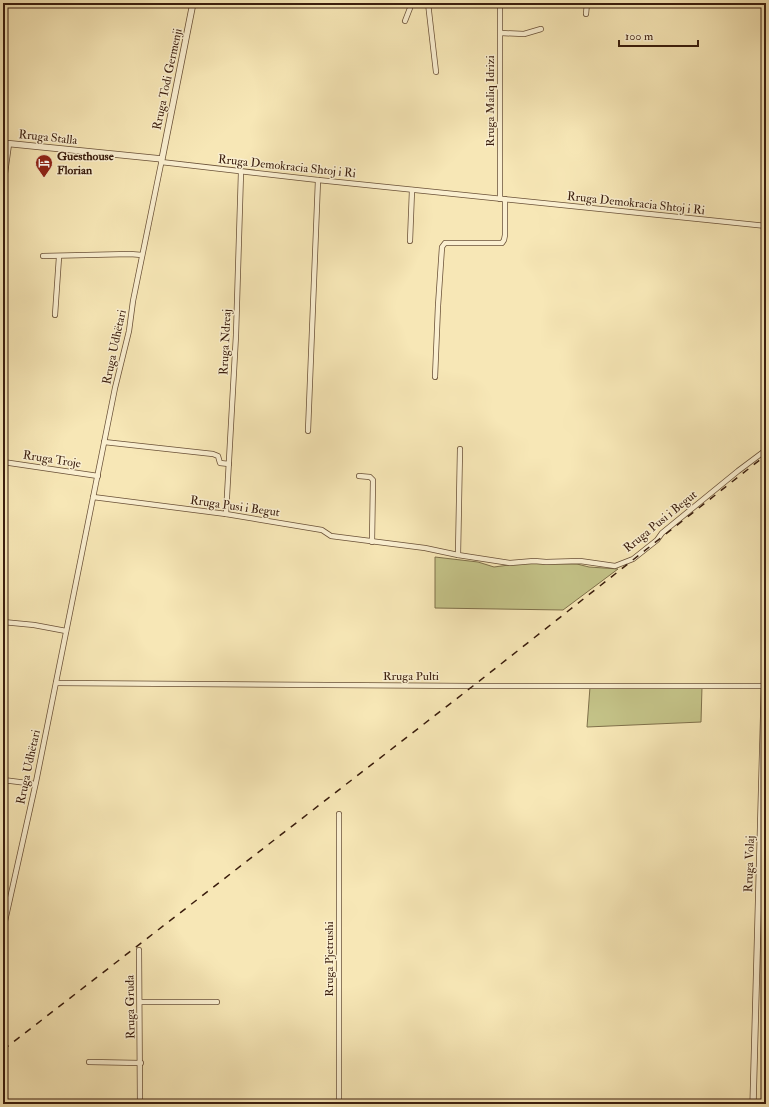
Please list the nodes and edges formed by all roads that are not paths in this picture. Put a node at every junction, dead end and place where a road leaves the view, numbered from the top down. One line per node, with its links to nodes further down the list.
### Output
1 (193, 3): 12 (street, Rruga Todi Germenji)
2 (412, 3): 7 (street)
3 (428, 3): 10 (street)
4 (500, 3): 9 (street, Rruga Maliq Idrizi)
5 (588, 3): 6 (street)
6 (586, 14)
7 (404, 21)
8 (541, 29): 9 (street)
9 (501, 33): 17 (street, Rruga Maliq Idrizi)
10 (436, 72)
11 (6, 143): 12 (street, Rruga Stalla); 15 (street)
12 (161, 160): 13 (street, Rruga Demokracia Shtoj i Ri); 20 (street, Rruga Udhëtari)
13 (241, 172): 14 (street, Rruga Demokracia Shtoj i Ri); 30 (street, Rruga Ndreaj)
14 (318, 180): 16 (street, Rruga Demokracia Shtoj i Ri); 25 (street)
15 (3, 188)
16 (412, 190): 17 (street, Rruga Demokracia Shtoj i Ri); 19 (street)
17 (502, 199): 18 (street, Rruga Demokracia Shtoj i Ri); 24 (street)
18 (766, 226)
19 (410, 241)
20 (142, 255): 22 (street); 26 (street, Rruga Udhëtari)
21 (43, 256): 22 (street)
22 (59, 257): 23 (street)
23 (55, 315)
24 (435, 376)
25 (308, 431)
26 (104, 442): 30 (street); 31 (street, Rruga Udhëtari)
27 (460, 449): 36 (street)
28 (766, 450): 36 (street, Rruga Pusi i Begut)
29 (3, 462): 31 (street, Rruga Troje)
30 (228, 464): 34 (street, Rruga Ndreaj)
31 (98, 476): 33 (street, Rruga Udhëtari)
32 (359, 476): 35 (street)
33 (93, 497): 34 (street, Rruga Pusi i Begut); 39 (street, Rruga Udhëtari)
34 (226, 514): 35 (street, Rruga Pusi i Begut)
35 (372, 542): 36 (street, Rruga Pusi i Begut)
36 (458, 555)
37 (3, 622): 39 (street)
38 (766, 625): 41 (street, Rruga Volaj)
39 (66, 631): 40 (street, Rruga Udhëtari)
40 (56, 683): 41 (street, Rruga Pulti); 43 (street, Rruga Udhëtari)
41 (765, 686): 53 (street, Rruga Volaj)
42 (3, 780): 43 (street)
43 (35, 784): 45 (street, Rruga Udhëtari)
44 (339, 814): 52 (street, Rruga Pjetrushi)
45 (3, 930)
46 (139, 950): 47 (street, Rruga Gruda)
47 (140, 1002): 48 (street); 50 (street, Rruga Gruda)
48 (217, 1002)
49 (89, 1062): 50 (street)
50 (141, 1063): 51 (street, Rruga Gruda)
51 (140, 1104)
52 (339, 1104)
53 (753, 1104)

